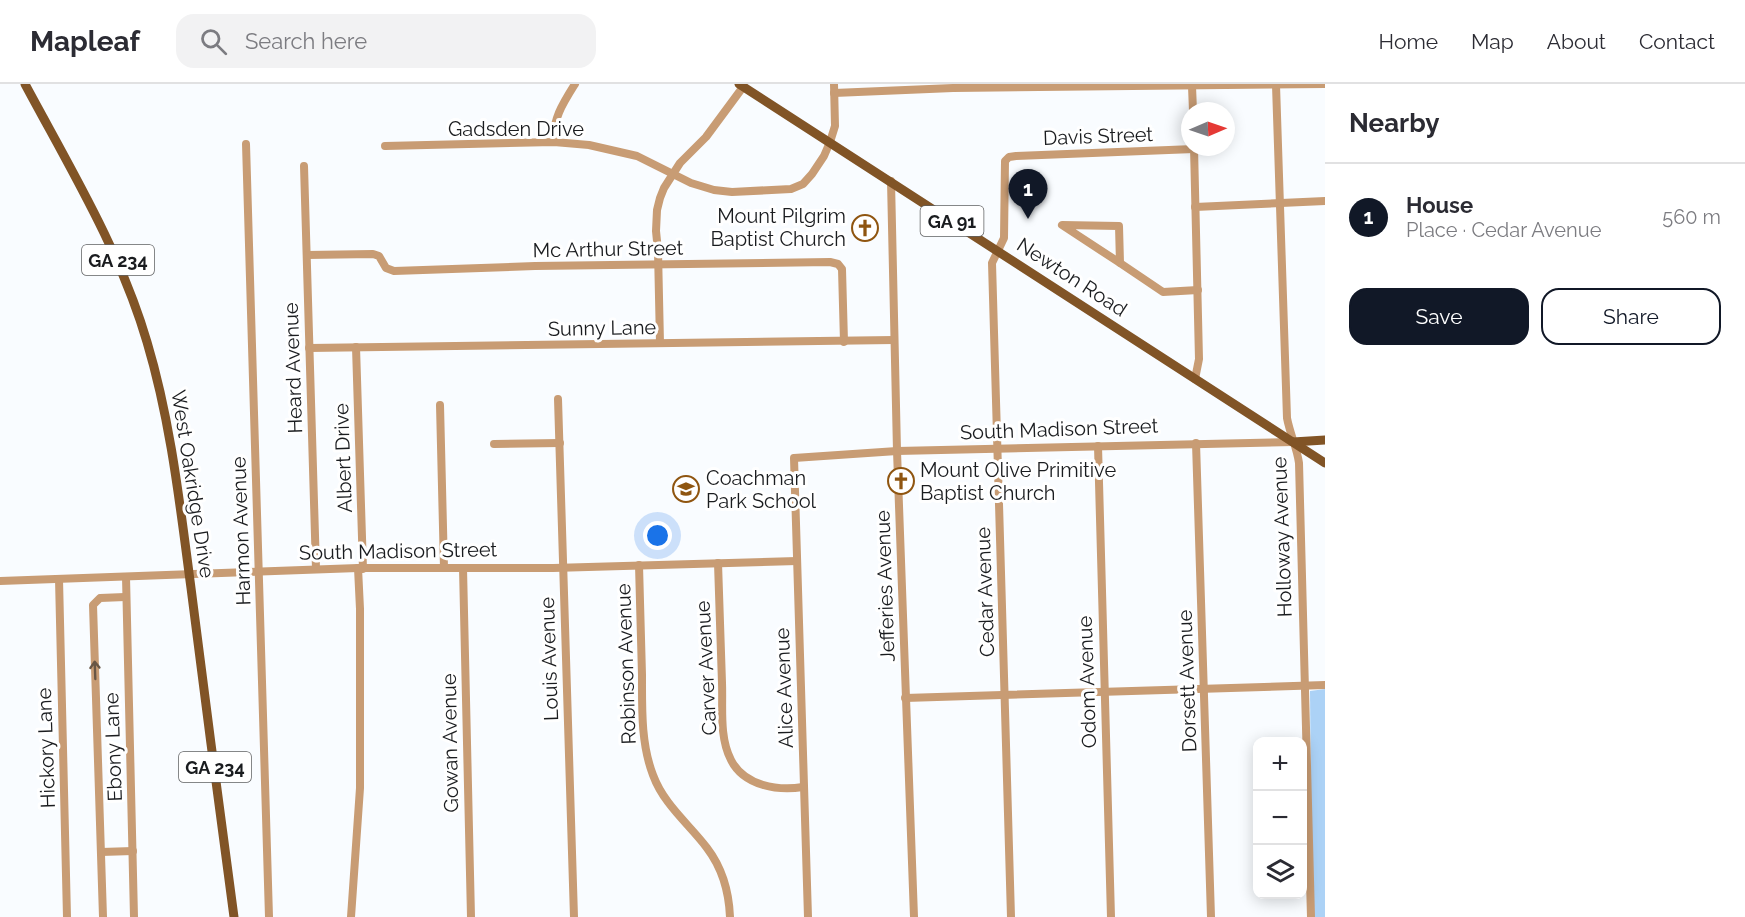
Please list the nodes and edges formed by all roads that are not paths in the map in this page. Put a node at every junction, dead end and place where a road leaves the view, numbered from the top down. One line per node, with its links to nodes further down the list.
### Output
1 (25, 84): 58 (main road, West Oakridge Drive / GA 234)
2 (575, 84): 13 (street)
3 (834, 84): 11 (street, Gadsden Drive)
4 (1306, 84): 5 (street); 7 (street)
5 (1325, 84)
6 (1089, 85): 9 (street); 10 (street)
7 (1276, 85): 10 (street); 24 (street, Holloway Avenue)
8 (741, 86): 14 (main road, Newton Road / GA 91); 21 (street)
9 (963, 86): 11 (street)
10 (1192, 86): 12 (street)
11 (834, 93): 14 (street, Gadsden Drive)
12 (1193, 102)
13 (554, 142): 16 (street, Gadsden Drive); 21 (street, Gadsden Drive)
14 (830, 142): 21 (street, Gadsden Drive); 22 (main road, Newton Road / GA 91)
15 (246, 144): 57 (street, Harmon Avenue)
16 (385, 146)
17 (1181, 149): 19 (street, Davis Street)
18 (1194, 156): 25 (street)
19 (1005, 161): 26 (street, Cedar Avenue)
20 (304, 166): 27 (street, Heard Avenue)
21 (673, 173): 29 (street)
22 (891, 181): 26 (main road, Newton Road / GA 91); 31 (street, Jefferies Avenue)
23 (1325, 201): 24 (street)
24 (1281, 202): 25 (street); 40 (street, Holloway Avenue)
25 (1195, 207): 30 (street)
26 (998, 250): 36 (main road, Newton Road / GA 91); 45 (street, Cedar Avenue)
27 (306, 255): 29 (street, Mc Arthur Street); 35 (street, Heard Avenue)
28 (1120, 263): 28 (street); 30 (street)
29 (658, 265): 32 (street, Mc Arthur Street); 33 (street)
30 (1198, 290): 36 (street)
31 (894, 340): 32 (street, Sunny Lane); 46 (street, Jefferies Avenue)
32 (844, 342): 33 (street, Sunny Lane)
33 (660, 344): 34 (street, Sunny Lane)
34 (356, 347): 35 (street, Sunny Lane); 53 (street, Albert Drive)
35 (309, 348): 56 (street, Heard Avenue)
36 (1195, 379): 40 (main road, Newton Road / GA 91)
37 (558, 399): 41 (street, Louis Avenue)
38 (440, 405): 54 (street)
39 (1325, 440): 40 (main road, South Madison Street)
40 (1293, 442): 42 (street, South Madison Street); 48 (main road, Newton Road / GA 91); 64 (street, Holloway Avenue)
41 (560, 443): 43 (street); 52 (street, Louis Avenue)
42 (1196, 443): 44 (street, South Madison Street); 65 (street, Dorsett Avenue)
43 (494, 444)
44 (1098, 446): 45 (street, South Madison Street); 66 (street, Odom Avenue)
45 (998, 449): 46 (street, South Madison Street); 67 (street, Cedar Avenue)
46 (897, 452): 47 (street, South Madison Street); 68 (street, Jefferies Avenue)
47 (794, 458): 49 (street, Alice Avenue)
48 (1325, 463)
49 (796, 561): 50 (street, South Madison Street); 69 (street, Alice Avenue)
50 (718, 563): 51 (street, South Madison Street); 69 (street, Carver Avenue)
51 (639, 565): 52 (street, South Madison Street); 80 (street, Robinson Avenue)
52 (562, 567): 55 (street, South Madison Street); 79 (street, Louis Avenue)
53 (361, 568): 54 (street, South Madison Street); 56 (street, South Madison Street); 77 (street)
54 (444, 568): 55 (street, South Madison Street)
55 (463, 568): 78 (street, Gowan Avenue)
56 (316, 570): 57 (street, South Madison Street)
57 (258, 573): 58 (street, South Madison Street); 76 (street, Harmon Avenue)
58 (189, 575): 59 (street, South Madison Street); 75 (main road, West Oakridge Drive / GA 234)
59 (126, 577): 60 (street, South Madison Street); 62 (street, Ebony Lane)
60 (59, 579): 61 (street, South Madison Street); 72 (street, Hickory Lane)
61 (0, 580)
62 (125, 597): 70 (street, Ebony Lane); 71 (street, one-way to 62)
63 (1325, 685): 64 (street)
64 (1304, 686): 65 (street); 86 (street, Holloway Avenue)
65 (1203, 688): 66 (street); 85 (street, Dorsett Avenue)
66 (1104, 692): 67 (street); 84 (street, Odom Avenue)
67 (1004, 695): 68 (street); 83 (street, Cedar Avenue)
68 (905, 698): 82 (street, Jefferies Avenue)
69 (803, 788): 81 (street, Alice Avenue)
70 (133, 850): 71 (street); 74 (street, Ebony Lane)
71 (101, 852): 73 (street)
72 (67, 917)
73 (102, 917)
74 (134, 917)
75 (234, 917)
76 (269, 917)
77 (351, 917)
78 (471, 917)
79 (574, 917)
80 (730, 917)
81 (808, 917)
82 (914, 917)
83 (1011, 917)
84 (1111, 917)
85 (1211, 917)
86 (1311, 917)

